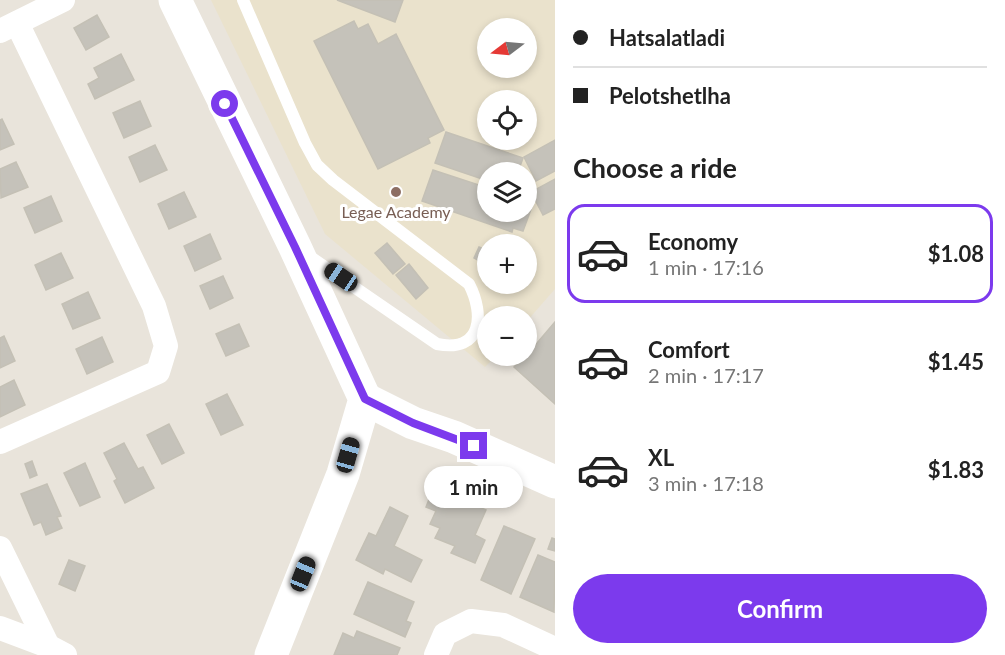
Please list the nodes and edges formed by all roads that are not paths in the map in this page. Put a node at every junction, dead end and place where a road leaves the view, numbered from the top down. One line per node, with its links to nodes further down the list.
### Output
1 (63, 0): 4 (street)
2 (243, 0): 5 (lane)
3 (177, 1): 5 (street)
4 (9, 27): 7 (street)
5 (295, 247): 6 (street)
6 (365, 399): 8 (street); 13 (street)
7 (0, 442)
8 (555, 482)
9 (0, 548): 12 (street)
10 (0, 628): 12 (street)
11 (555, 649): 14 (street)
12 (56, 650)
13 (271, 655)
14 (436, 655)

